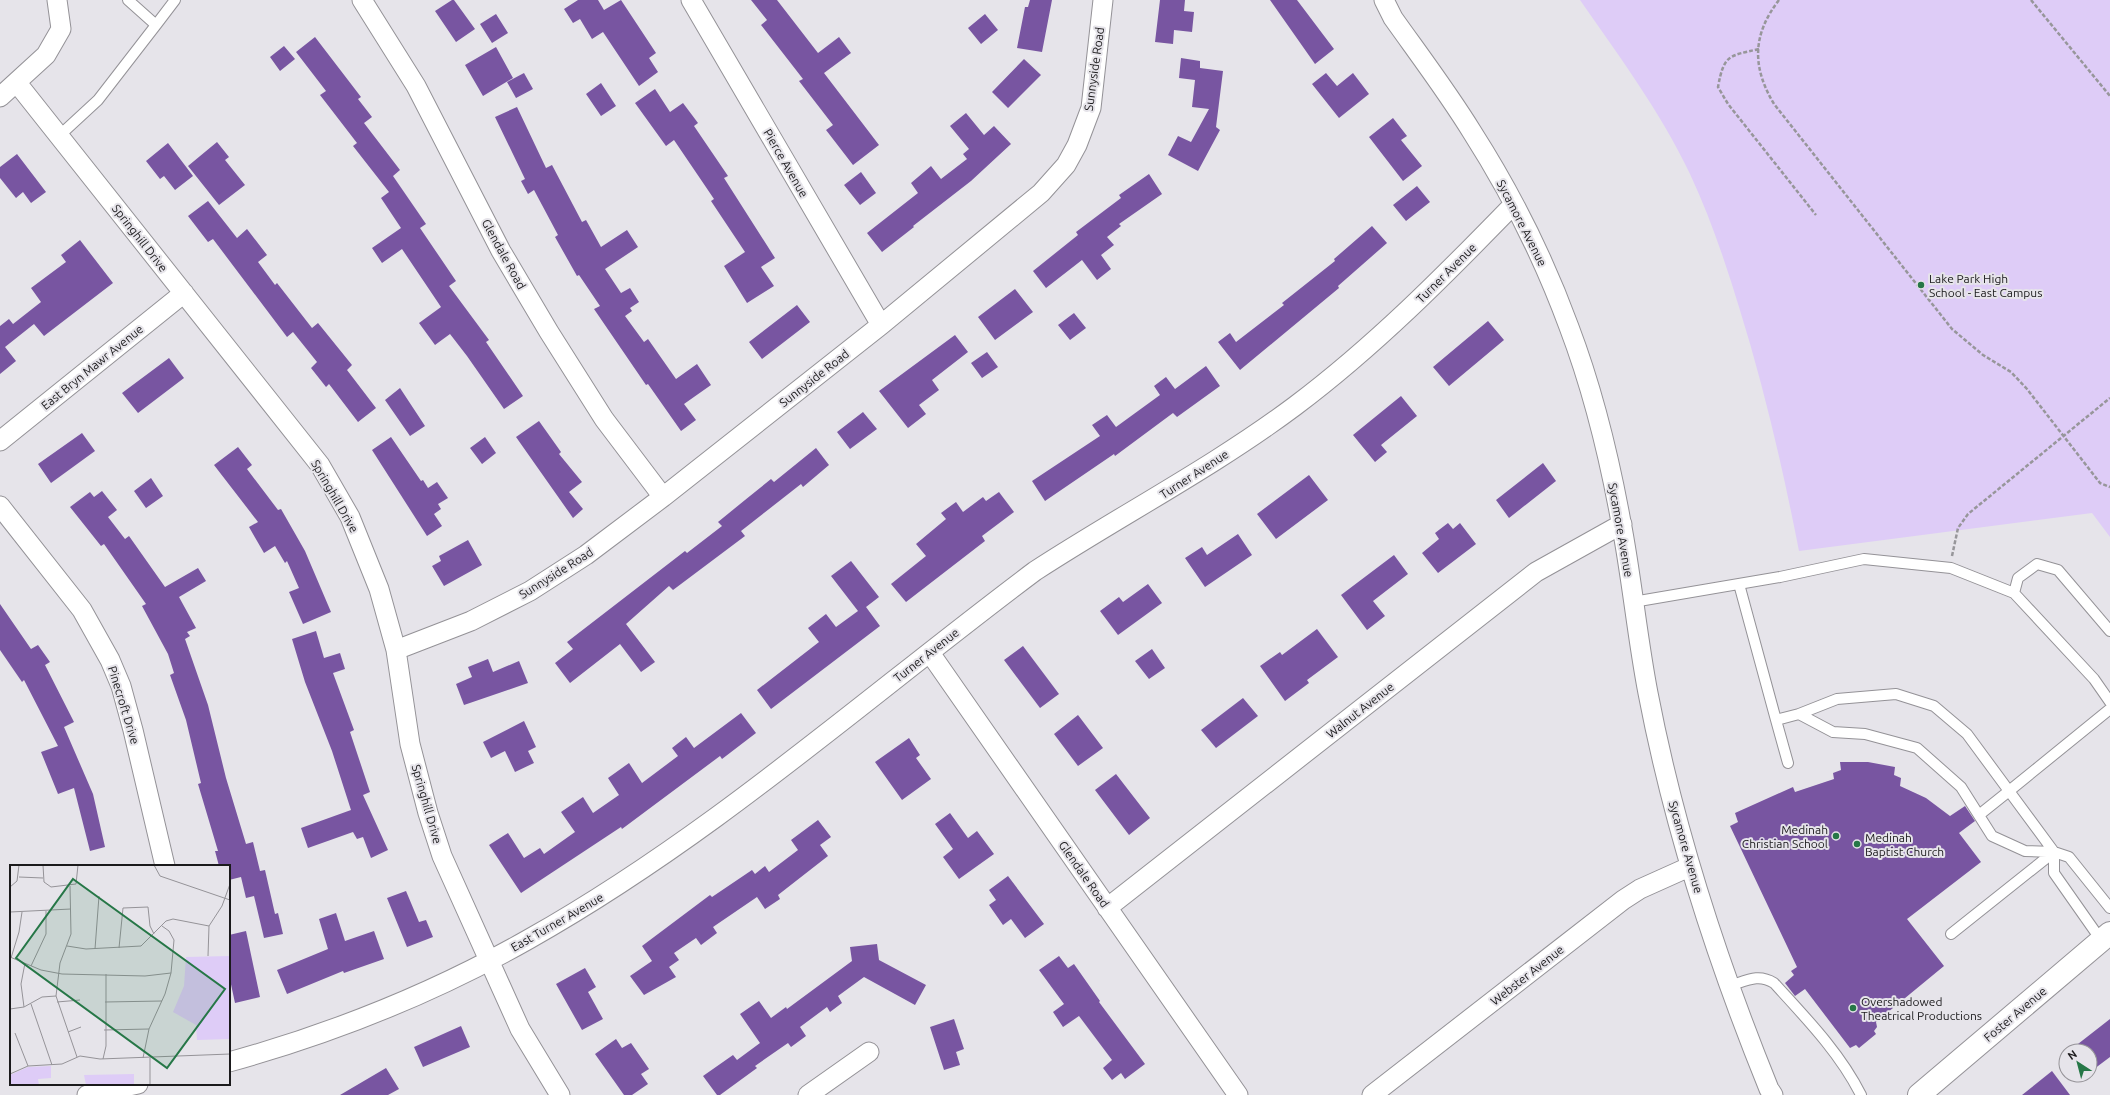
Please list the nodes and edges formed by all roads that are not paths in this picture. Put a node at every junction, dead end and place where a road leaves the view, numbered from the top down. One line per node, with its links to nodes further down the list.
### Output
1 (57, 0): 9 (street)
2 (128, 0): 8 (lane)
3 (175, 0): 8 (lane)
4 (362, 0): 16 (street, Glendale Road)
5 (691, 0): 14 (street, Pierce Avenue)
6 (1103, 0): 14 (street, Sunnyside Road)
7 (1384, 0): 12 (street, Sycamore Avenue)
8 (156, 25): 11 (lane)
9 (17, 83): 10 (street); 11 (street, Springhill Drive)
10 (0, 97)
11 (59, 136): 13 (street, Springhill Drive)
12 (1514, 204): 18 (street, Sycamore Avenue); 24 (street, Turner Avenue)
13 (184, 293): 15 (street, East Bryn Mawr Avenue); 23 (street, Springhill Drive)
14 (881, 325): 16 (street, Sunnyside Road)
15 (0, 442)
16 (663, 497): 23 (street, Sunnyside Road)
17 (0, 506): 34 (street, Pinecroft Drive)
18 (1622, 524): 21 (street, Sycamore Avenue); 36 (street, Walnut Avenue)
19 (1739, 584): 20 (lane); 21 (lane); 29 (lane)
20 (2014, 593): 22 (lane); 25 (lane)
21 (1633, 602): 35 (street, Sycamore Avenue)
22 (2110, 631)
23 (396, 650): 40 (street, Springhill Drive)
24 (930, 652): 28 (street, Turner Avenue); 36 (street, Glendale Road)
25 (2110, 702)
26 (2110, 709): 31 (lane)
27 (1799, 714): 29 (lane); 31 (lane); 32 (lane)
28 (850, 716): 40 (street, East Turner Avenue)
29 (1776, 720): 30 (lane)
30 (1788, 763)
31 (2010, 791): 32 (lane); 33 (lane)
32 (1979, 815): 33 (lane)
33 (2054, 852): 37 (lane); 38 (lane); 39 (lane)
34 (165, 865)
35 (1689, 867): 41 (street, Sycamore Avenue); 49 (street, Webster Avenue)
36 (1107, 908): 48 (street, Glendale Road)
37 (2110, 908)
38 (1951, 934)
39 (2106, 936): 52 (street, Foster Avenue)
40 (488, 960): 43 (street, East Turner Avenue); 46 (street, Springhill Drive)
41 (1729, 986): 50 (street, Sycamore Avenue); 51 (lane)
42 (869, 1052): 47 (street)
43 (230, 1062)
44 (129, 1089): 45 (street)
45 (87, 1095)
46 (560, 1095)
47 (808, 1095)
48 (1238, 1095)
49 (1372, 1095)
50 (1773, 1095)
51 (1861, 1095)
52 (1919, 1095)

